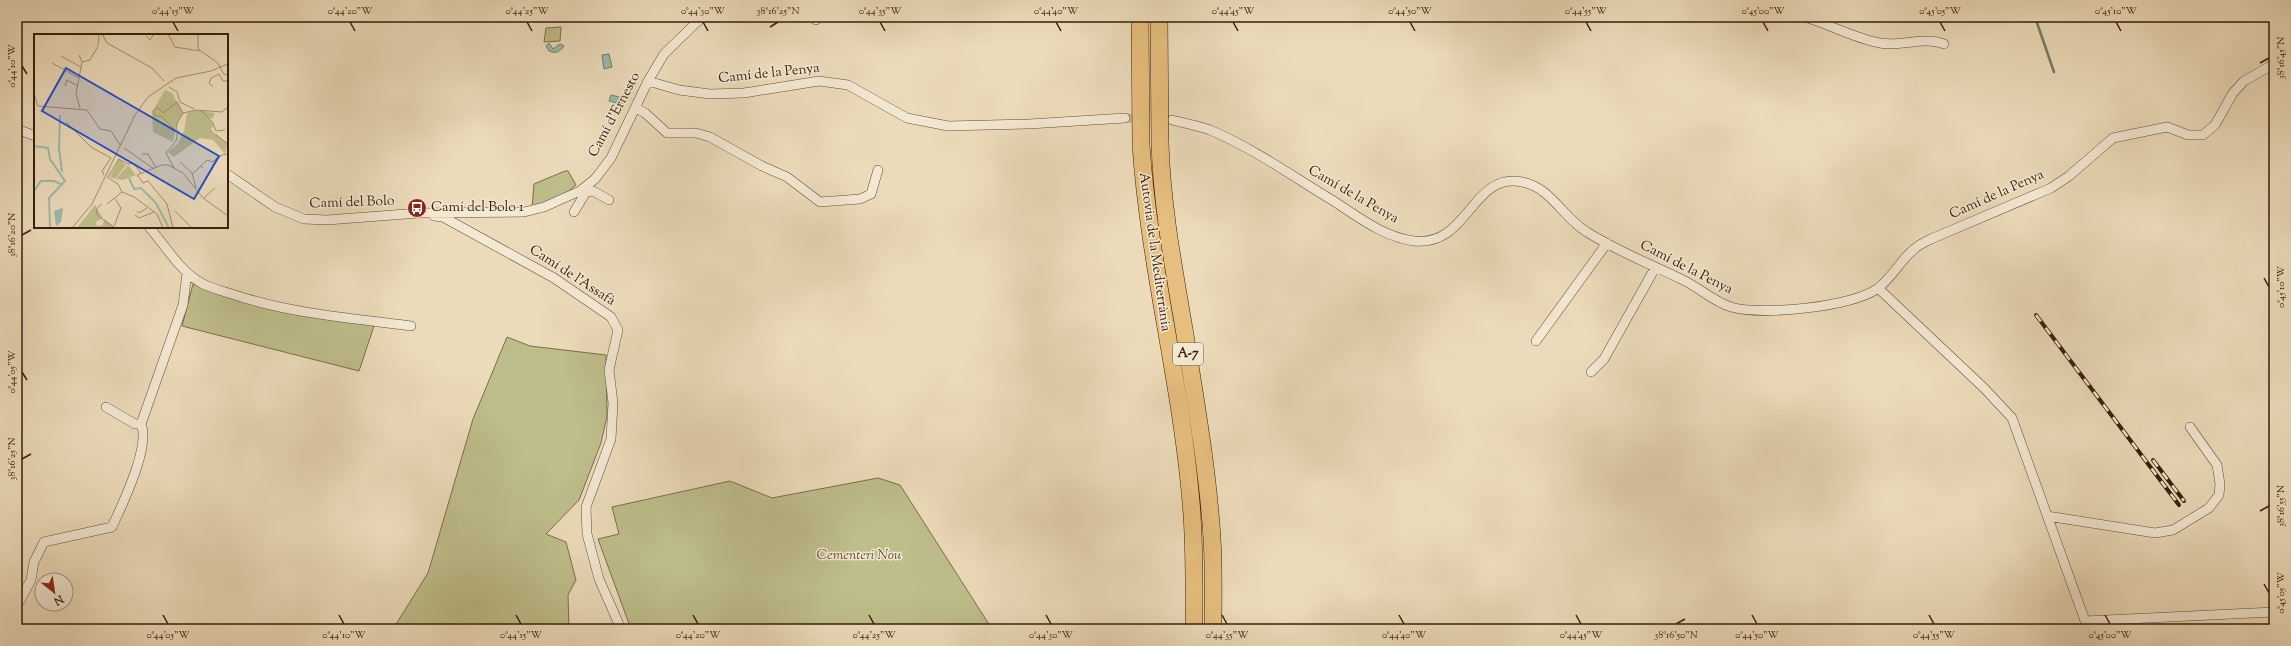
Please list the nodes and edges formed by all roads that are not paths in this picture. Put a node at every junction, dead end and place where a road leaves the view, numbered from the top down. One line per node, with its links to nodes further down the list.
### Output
1 (702, 17): 7 (street, Camí d'Ernesto)
2 (1140, 17): 36 (highway, Autovia de la Mediterrània / A-7, bridge)
3 (1159, 17): 37 (highway, Autovia de la Mediterrània / A-7, bridge)
4 (1804, 17): 5 (street)
5 (1944, 44)
6 (2274, 64): 24 (street, Camí de la Penya)
7 (648, 81): 8 (street, Camí d'Ernesto); 9 (street, Camí de la Penya)
8 (636, 108): 13 (street); 15 (street, Camí d'Ernesto)
9 (1125, 118)
10 (1172, 120): 21 (street, Camí de la Penya)
11 (17, 129): 12 (street)
12 (34, 136)
13 (878, 170)
14 (228, 175): 19 (street, Camí del Bolo)
15 (592, 181): 16 (street); 19 (street, Camí d'Ernesto)
16 (586, 192): 17 (street); 18 (street)
17 (609, 200)
18 (574, 212)
19 (419, 213): 35 (street, Camí de l'Assafà)
20 (150, 228): 23 (street)
21 (1607, 243): 22 (street, Camí de la Penya); 26 (street)
22 (1655, 268): 24 (street, Camí de la Penya); 27 (street)
23 (187, 273): 25 (street); 29 (street)
24 (1878, 288): 31 (street)
25 (411, 326)
26 (1536, 341)
27 (1591, 372)
28 (106, 407): 29 (street)
29 (140, 424): 32 (street)
30 (2190, 427): 31 (street)
31 (2047, 516): 34 (street)
32 (17, 606)
33 (2274, 612): 34 (street)
34 (2087, 625)
35 (622, 629)
36 (1194, 629)
37 (1213, 629)

